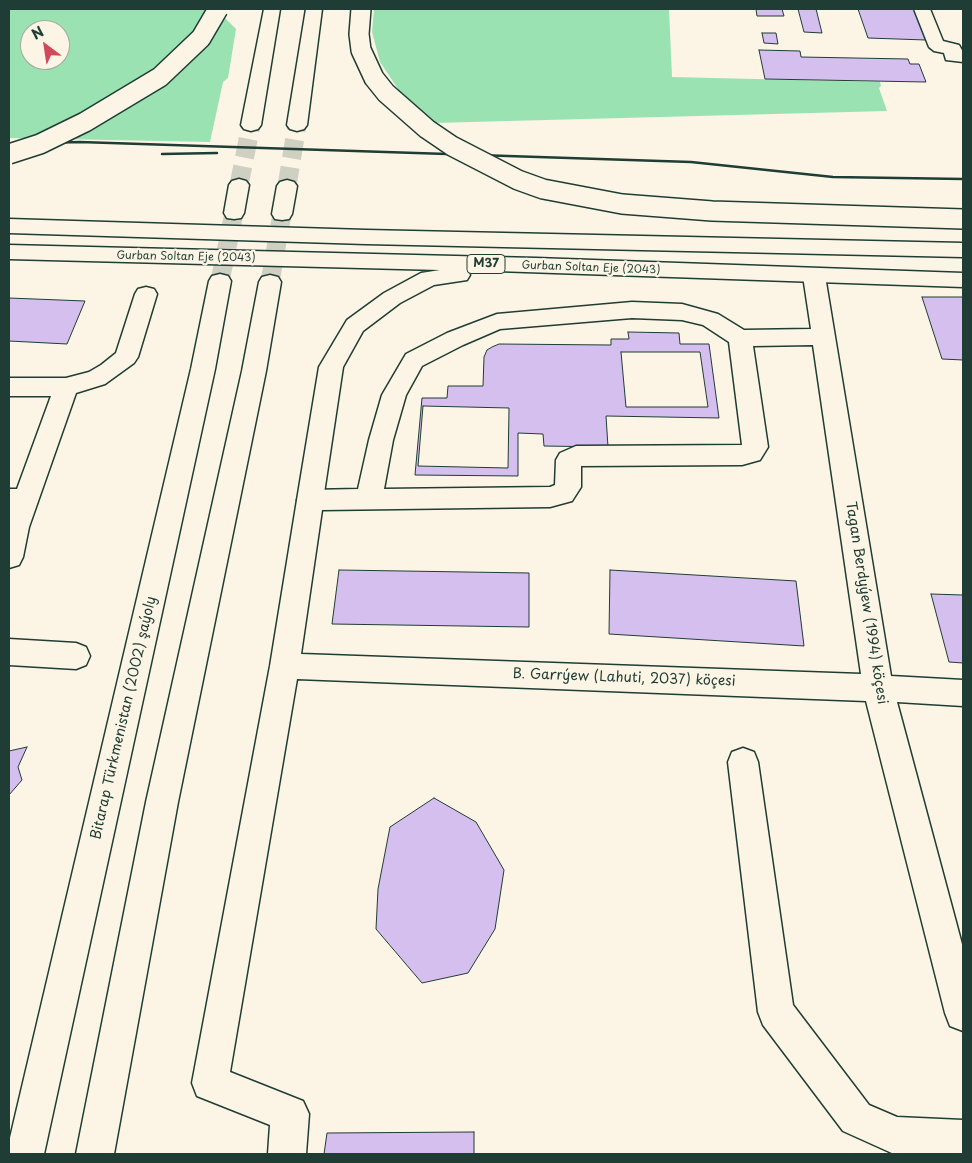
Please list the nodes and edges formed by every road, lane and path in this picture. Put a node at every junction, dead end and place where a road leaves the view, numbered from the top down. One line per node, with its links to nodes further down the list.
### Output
1 (218, 9): 9 (main road, bridge)
2 (272, 9): 8 (main road)
3 (314, 9): 7 (main road)
4 (361, 9): 14 (main road, bridge)
5 (922, 9): 6 (main road)
6 (963, 56)
7 (297, 125)
8 (251, 126)
9 (9, 154)
10 (239, 185): 12 (main road)
11 (287, 186): 13 (main road)
12 (234, 213)
13 (282, 214)
14 (963, 219)
15 (9, 226): 16 (main road, Gurban Soltan Eje (2043) / M37)
16 (963, 250)
17 (9, 252): 18 (main road, Gurban Soltan Eje (2043) / M37)
18 (536, 265): 19 (main road, Gurban Soltan Eje (2043) / M37); 30 (main road)
19 (814, 276): 20 (main road, Gurban Soltan Eje (2043) / M37); 24 (main road, Tagan Berdyýew (1994) köçesi)
20 (963, 280)
21 (220, 281): 41 (main road, Bitarap Türkmenistan (2002) şaýoly)
22 (270, 282): 42 (main road)
23 (146, 294): 27 (main road)
24 (824, 337): 25 (main road); 35 (main road, Tagan Berdyýew (1994) köçesi)
25 (740, 338): 29 (main road); 29 (main road)
26 (9, 387): 27 (main road)
27 (66, 387): 28 (main road)
28 (17, 499): 31 (main road)
29 (368, 499): 30 (main road)
30 (310, 500): 34 (main road)
31 (9, 557)
32 (9, 652): 33 (main road)
33 (76, 656)
34 (286, 666): 35 (main road, B. Garrýew (Lahuti, 2037) köçesi); 43 (main road)
35 (878, 688): 36 (main road, B. Garrýew (Lahuti, 2037) köçesi); 38 (main road, Tagan Berdyýew (1994) köçesi)
36 (963, 693)
37 (743, 762): 40 (main road)
38 (963, 1013)
39 (963, 1139): 40 (main road)
40 (897, 1145)
41 (25, 1154)
42 (95, 1154)
43 (286, 1154)

